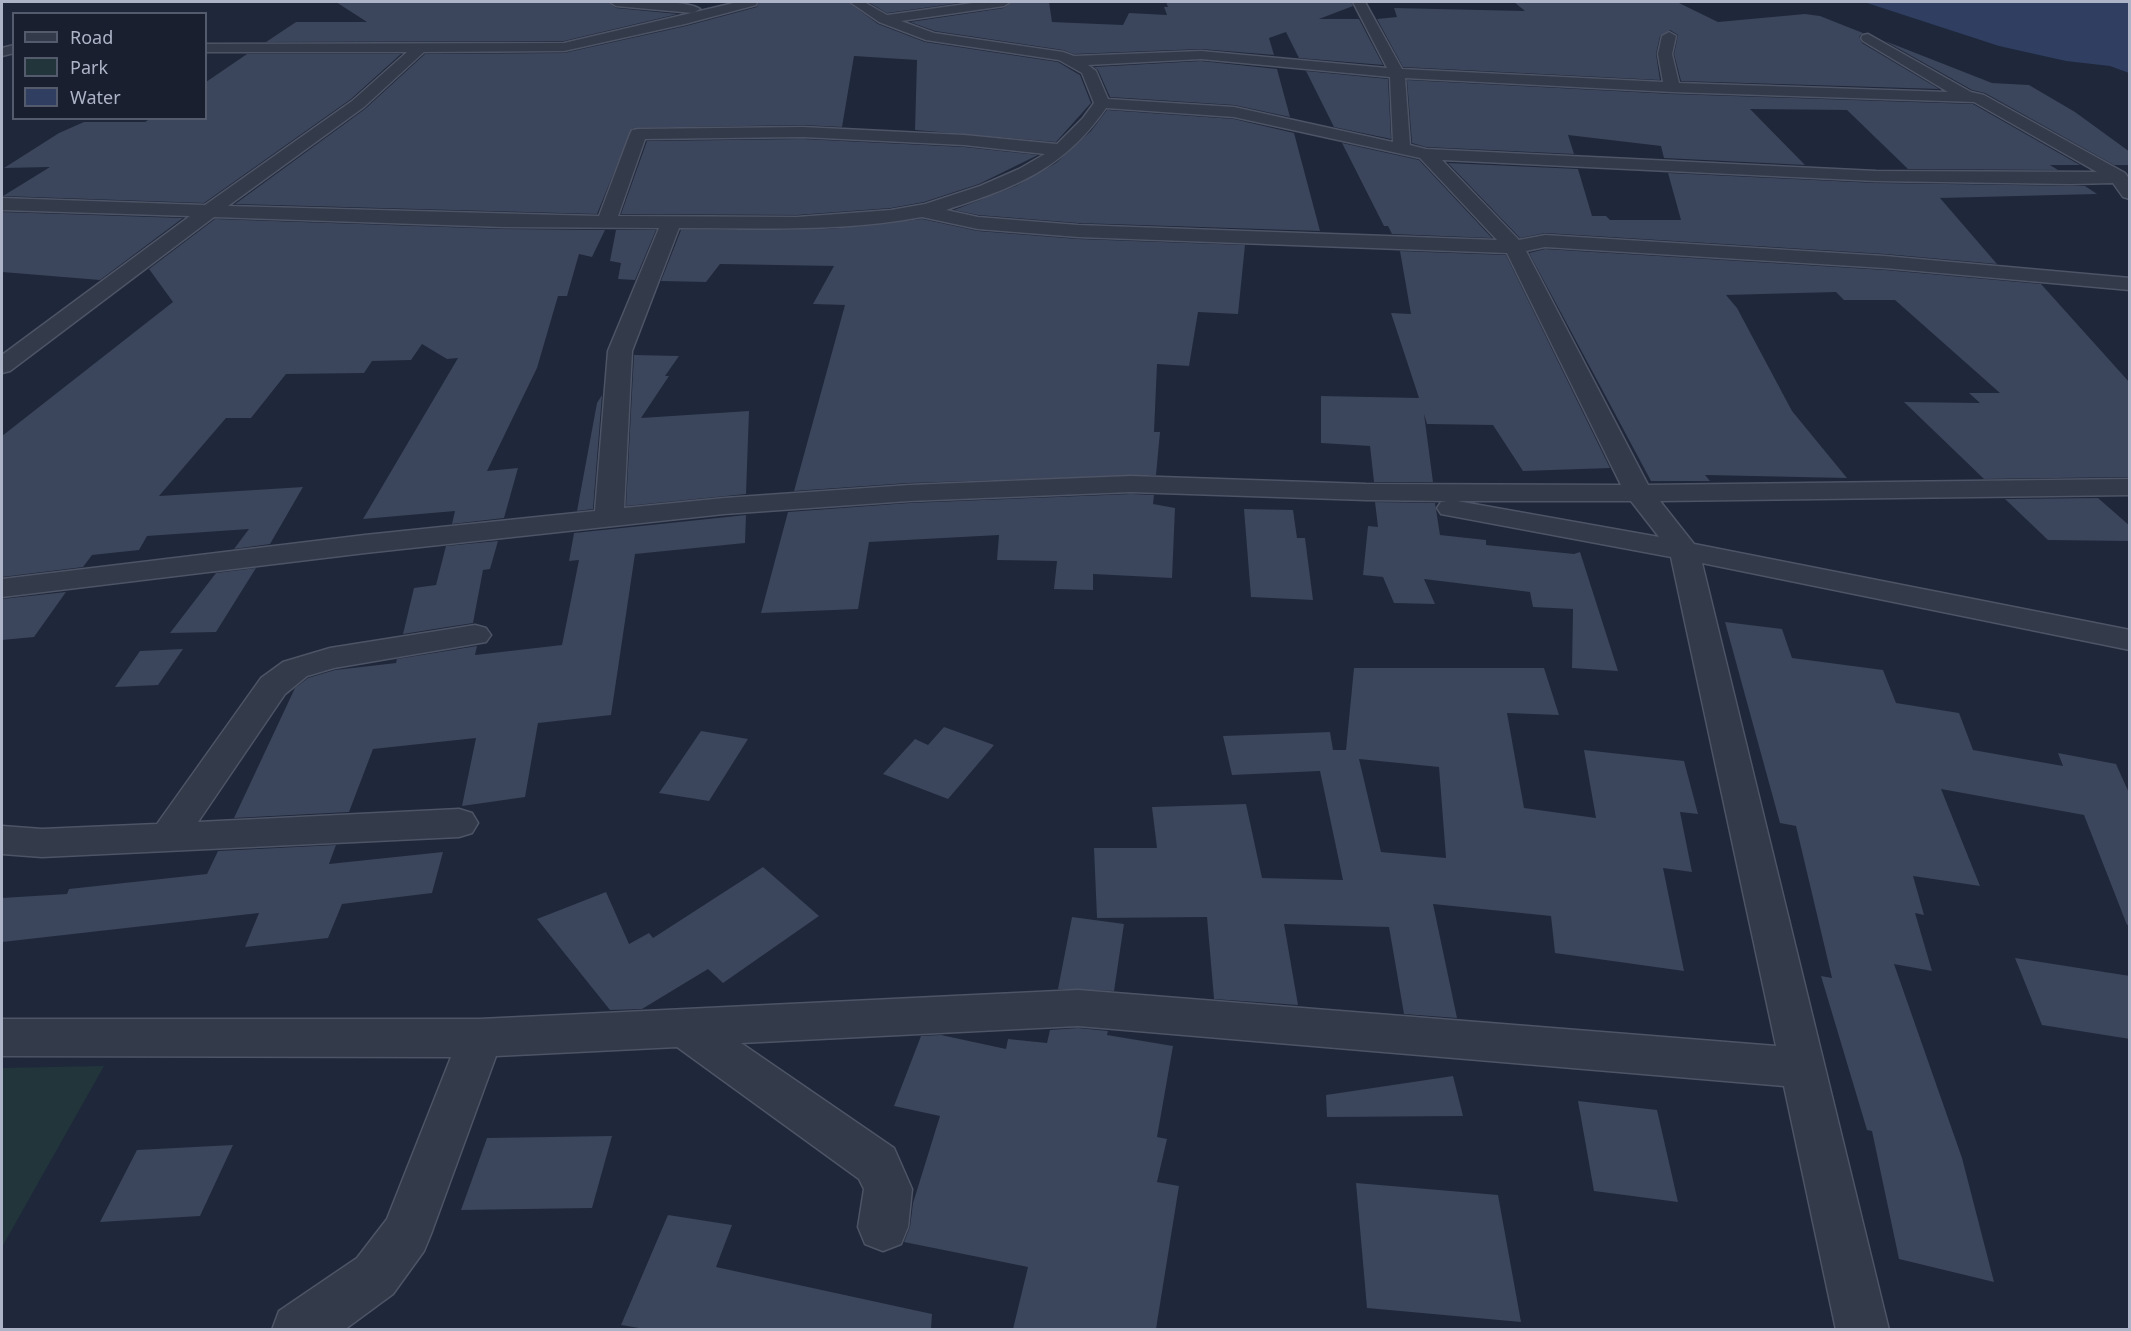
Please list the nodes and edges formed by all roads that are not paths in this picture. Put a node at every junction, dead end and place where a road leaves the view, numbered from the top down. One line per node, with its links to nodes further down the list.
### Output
1 (616, 2): 6 (street)
2 (751, 2): 6 (street)
3 (856, 2): 7 (street)
4 (1004, 2): 7 (street)
5 (1359, 2): 13 (street)
6 (716, 11): 11 (street)
7 (884, 19): 12 (street)
8 (1669, 36): 14 (street)
9 (1868, 38): 15 (street)
10 (207, 48): 11 (street)
11 (419, 49): 22 (street)
12 (1071, 61): 13 (street); 16 (street)
13 (1397, 73): 14 (street); 18 (street)
14 (1672, 87): 15 (street)
15 (1969, 97): 19 (street)
16 (1102, 103): 17 (street); 18 (street)
17 (1061, 150): 23 (street); 24 (street)
18 (1414, 151): 19 (street); 26 (street)
19 (2124, 177): 20 (street)
20 (2130, 193)
21 (2, 204): 22 (street)
22 (212, 210): 24 (street); 28 (street)
23 (921, 211): 25 (street); 26 (street)
24 (606, 222): 25 (street)
25 (670, 222): 32 (street)
26 (1514, 247): 27 (street); 31 (street)
27 (2130, 284)
28 (2, 366)
29 (2130, 487): 31 (street)
30 (1366, 492): 31 (street); 32 (street); 33 (street)
31 (1639, 494): 33 (street)
32 (609, 518): 34 (street)
33 (1684, 551): 36 (street); 43 (street)
34 (2, 588)
35 (475, 635): 38 (street)
36 (2130, 640)
37 (459, 823): 38 (street)
38 (168, 837): 39 (street)
39 (2, 840)
40 (686, 1029): 42 (street); 43 (street); 44 (street)
41 (2, 1038): 42 (street)
42 (480, 1038): 45 (street)
43 (1802, 1068): 46 (street)
44 (882, 1227)
45 (298, 1329)
46 (1863, 1329)

